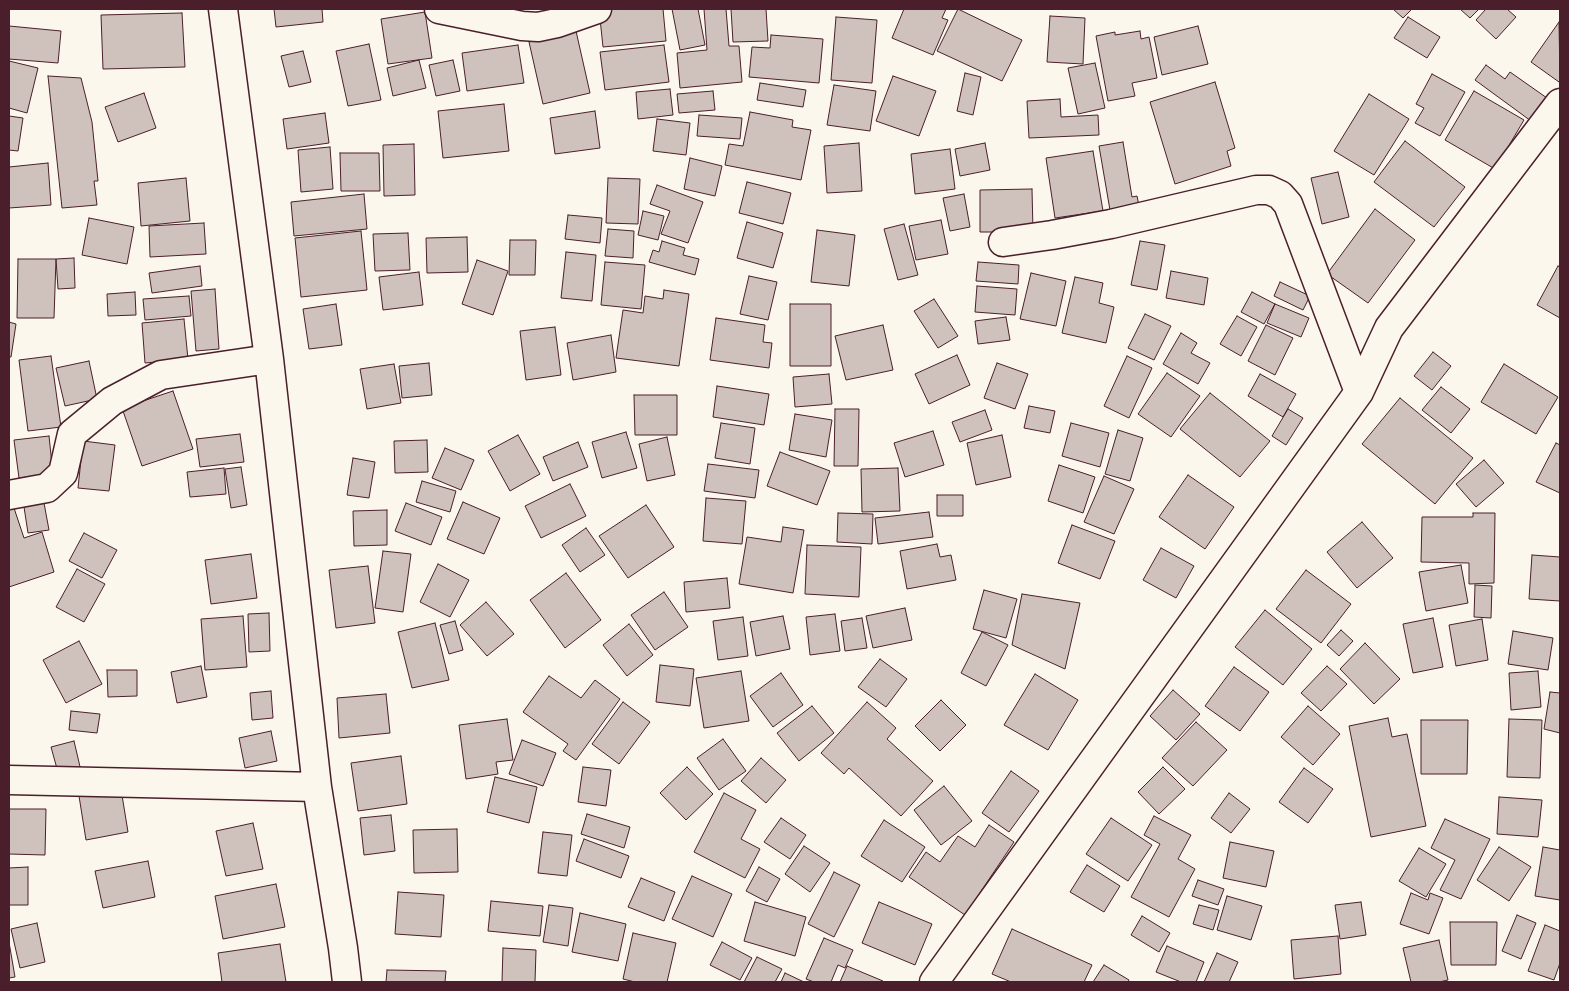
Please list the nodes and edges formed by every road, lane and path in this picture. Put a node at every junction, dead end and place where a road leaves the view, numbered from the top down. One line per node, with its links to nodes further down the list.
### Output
1 (222, 9): 6 (street)
2 (439, 9): 3 (street)
3 (597, 9)
4 (1560, 103): 7 (street)
5 (1003, 242): 7 (street)
6 (269, 360): 8 (street); 10 (street)
7 (1359, 392): 12 (street)
8 (9, 495)
9 (9, 780): 10 (street)
10 (317, 787): 11 (street)
11 (347, 982)
12 (934, 982)

